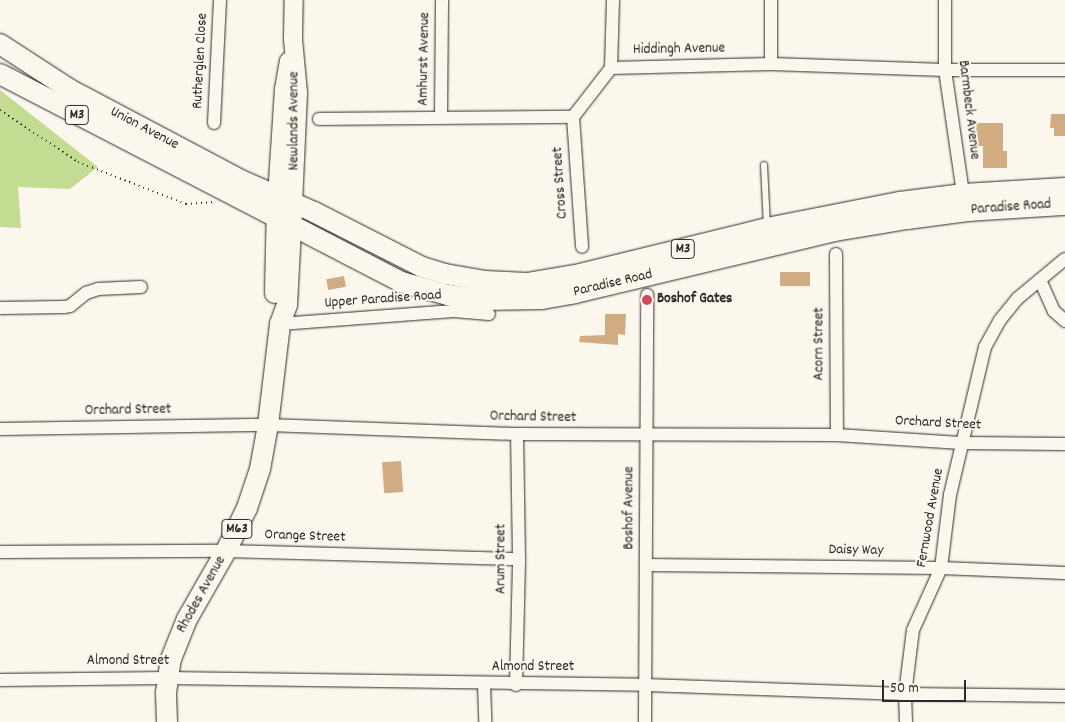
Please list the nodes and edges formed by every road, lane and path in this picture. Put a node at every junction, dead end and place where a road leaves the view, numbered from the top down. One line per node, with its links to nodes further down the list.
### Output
1 (220, 0): 17 (street, Rutherglen Close)
2 (294, 0): 21 (main road, Newlands Avenue / M63)
3 (442, 0): 14 (street, Amhurst Avenue)
4 (613, 0): 9 (street)
5 (771, 0): 8 (street)
6 (945, 0): 10 (street, Barmbeck Avenue)
7 (0, 44): 21 (main road, Union Avenue / M3)
8 (771, 64): 9 (street, Hiddingh Avenue); 10 (street, Hiddingh Avenue)
9 (611, 68): 15 (street)
10 (945, 70): 11 (street, Hiddingh Avenue); 20 (street, Barmbeck Avenue)
11 (1065, 70)
12 (0, 74): 24 (main road, Union Avenue / M3)
13 (0, 110): 22 (path)
14 (441, 118): 15 (street); 16 (street)
15 (573, 118): 26 (street, Cross Street)
16 (319, 119)
17 (214, 123)
18 (764, 165): 25 (lane)
19 (1065, 188): 20 (main road, Paradise Road / M3)
20 (963, 194): 25 (main road, Paradise Road / M3)
21 (285, 200): 24 (main road, Rhodes Avenue / M63); 25 (main road, Paradise Road / M3)
22 (218, 204)
23 (1065, 205): 24 (main road, Paradise Road / M3)
24 (284, 222): 35 (main road, Rhodes Avenue / M63)
25 (767, 228)
26 (582, 247)
27 (836, 254): 39 (street, Acorn Street)
28 (1065, 259): 29 (street, Fernwood Avenue)
29 (1040, 280): 34 (street); 41 (street, Fernwood Avenue)
30 (141, 287): 32 (street)
31 (647, 295): 40 (street, Boshof Avenue)
32 (0, 308)
33 (489, 314): 35 (street, Upper Paradise Road)
34 (1065, 321)
35 (280, 324): 36 (main road, Rhodes Avenue / M63)
36 (268, 425): 37 (street, Orchard Street); 38 (street, Orchard Street); 43 (main road, Rhodes Avenue / M63)
37 (0, 428)
38 (517, 434): 40 (street, Orchard Street); 45 (street, Arum Street)
39 (837, 434): 40 (street, Orchard Street); 41 (street, Orchard Street)
40 (646, 435): 46 (street, Boshof Avenue)
41 (961, 443): 42 (street, Orchard Street); 47 (street, Fernwood Avenue)
42 (1065, 444)
43 (226, 551): 44 (street, Orange Street); 45 (street, Orange Street); 49 (main road, Rhodes Avenue / M63)
44 (0, 552)
45 (519, 559): 52 (street, Arum Street)
46 (646, 565): 47 (street, Daisy Way); 53 (street, Boshof Avenue)
47 (941, 568): 48 (street, Daisy Way); 54 (street, Fernwood Avenue)
48 (1065, 573)
49 (167, 678): 50 (street, Almond Street); 51 (street, Almond Street); 56 (main road, Rhodes Avenue / M63)
50 (0, 680)
51 (484, 684): 52 (street, Almond Street); 57 (street)
52 (516, 684): 53 (street, Almond Street)
53 (644, 685): 54 (street, Almond Street); 58 (street, Boshof Avenue)
54 (905, 694): 55 (street, Almond Street); 59 (street, Fernwood Avenue)
55 (1065, 696)
56 (167, 722)
57 (486, 722)
58 (645, 722)
59 (906, 722)

